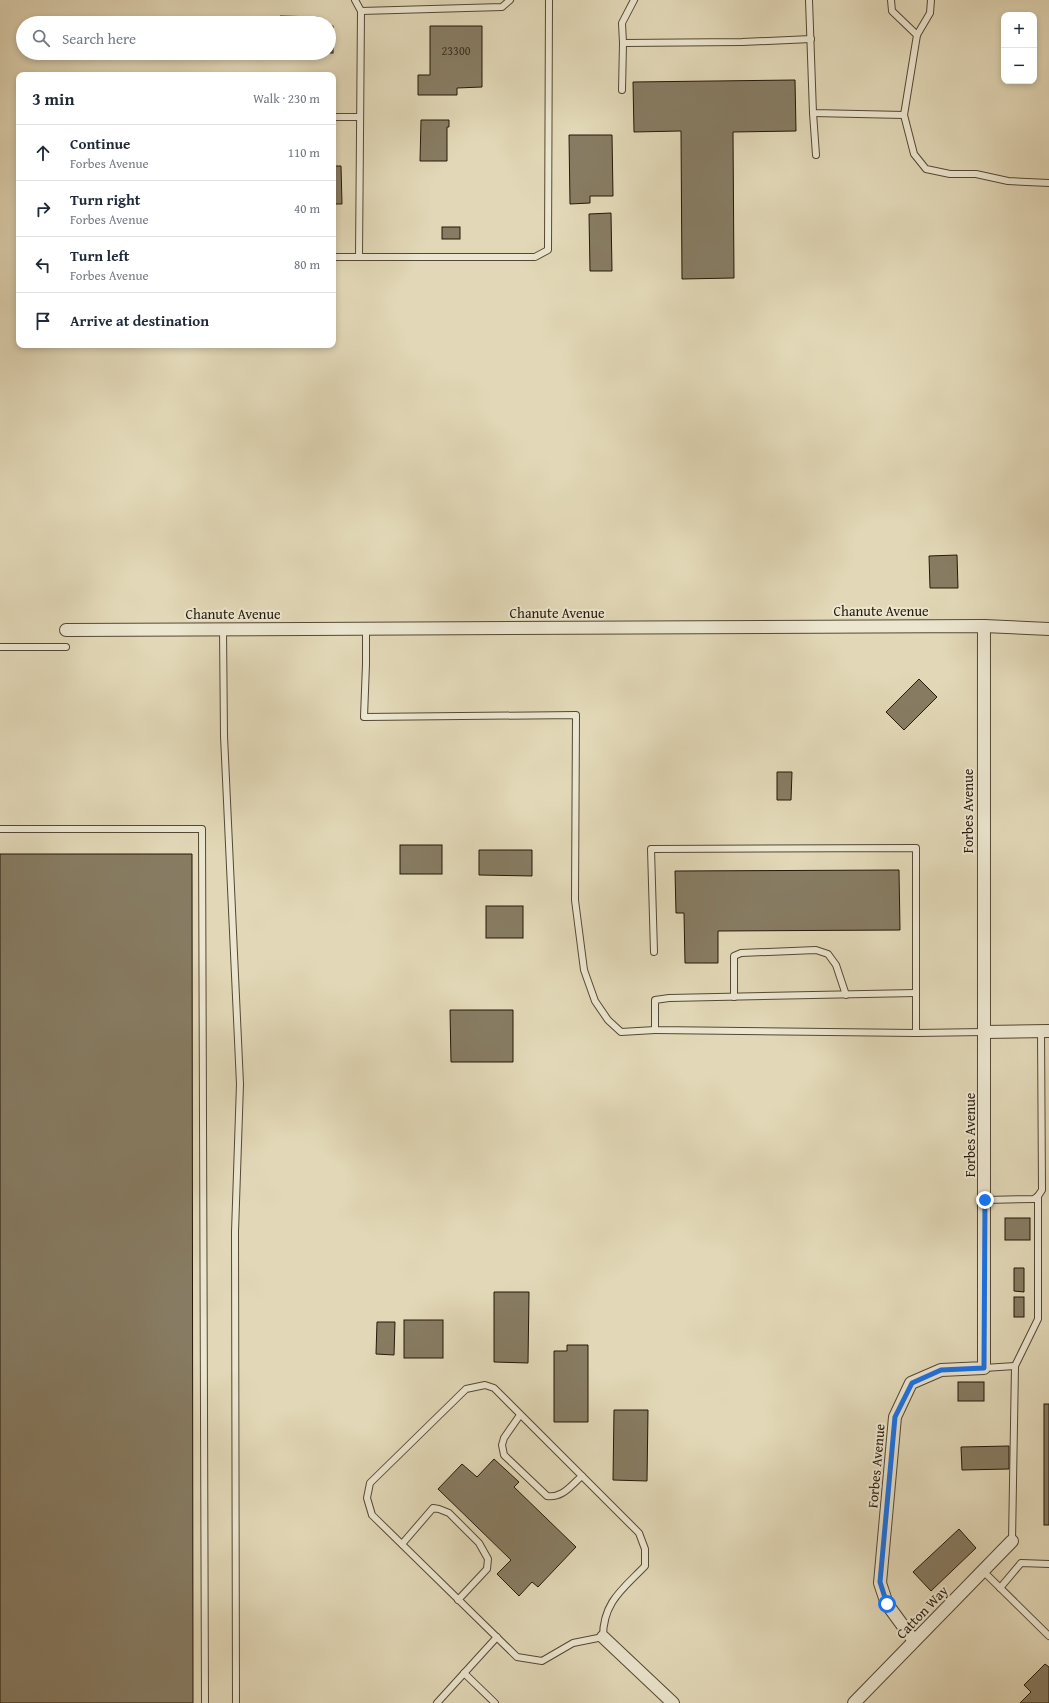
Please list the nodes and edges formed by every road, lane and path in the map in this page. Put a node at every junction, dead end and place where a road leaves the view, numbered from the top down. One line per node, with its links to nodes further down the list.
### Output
1 (355, 0): 10 (lane)
2 (467, 0): 9 (lane)
3 (510, 0): 9 (lane)
4 (549, 0): 22 (lane)
5 (634, 0): 13 (lane)
6 (809, 0): 12 (lane)
7 (891, 0): 11 (lane)
8 (931, 0): 11 (lane)
9 (467, 8): 10 (lane)
10 (361, 10): 18 (lane)
11 (917, 35): 16 (lane)
12 (811, 39): 13 (lane); 15 (lane)
13 (623, 43): 14 (lane)
14 (622, 90)
15 (813, 113): 16 (lane); 19 (lane)
16 (904, 115): 20 (lane)
17 (336, 117): 18 (lane)
18 (360, 117): 22 (lane)
19 (816, 155)
20 (1049, 183)
21 (336, 256): 22 (lane)
22 (359, 257)
23 (984, 626): 24 (street, Chanute Avenue); 25 (street, Chanute Avenue); 37 (street, Forbes Avenue)
24 (366, 629): 27 (street, Chanute Avenue); 35 (lane)
25 (1049, 629)
26 (66, 630): 27 (street, Chanute Avenue)
27 (224, 630): 59 (lane)
28 (0, 647): 29 (lane)
29 (66, 647)
30 (0, 829): 58 (lane)
31 (654, 952): 32 (lane)
32 (916, 993): 33 (lane); 38 (lane)
33 (846, 995): 34 (lane); 34 (lane)
34 (734, 997): 35 (lane)
35 (655, 1030): 38 (lane)
36 (1045, 1031): 37 (street); 40 (lane)
37 (984, 1032): 38 (lane); 42 (street, Forbes Avenue)
38 (916, 1033)
39 (1049, 1126): 40 (lane)
40 (1041, 1127): 41 (lane)
41 (1038, 1196): 42 (lane); 43 (lane)
42 (985, 1200): 44 (street, Forbes Avenue)
43 (1015, 1366): 44 (lane); 47 (lane)
44 (984, 1368): 56 (street, Forbes Avenue)
45 (520, 1414): 46 (lane); 46 (lane); 48 (lane)
46 (582, 1476): 53 (lane)
47 (1012, 1541): 50 (street, Catton Way)
48 (402, 1544): 52 (lane); 52 (lane)
49 (1049, 1564): 51 (lane)
50 (983, 1571): 51 (lane); 56 (street, Catton Way)
51 (1000, 1588): 54 (lane)
52 (458, 1600): 55 (lane)
53 (603, 1636): 55 (lane); 62 (street)
54 (1049, 1636)
55 (497, 1638): 57 (lane)
56 (914, 1641): 63 (street, Catton Way)
57 (464, 1673): 60 (lane); 61 (lane)
58 (205, 1703)
59 (236, 1703)
60 (437, 1703)
61 (495, 1703)
62 (673, 1703)
63 (854, 1703)

